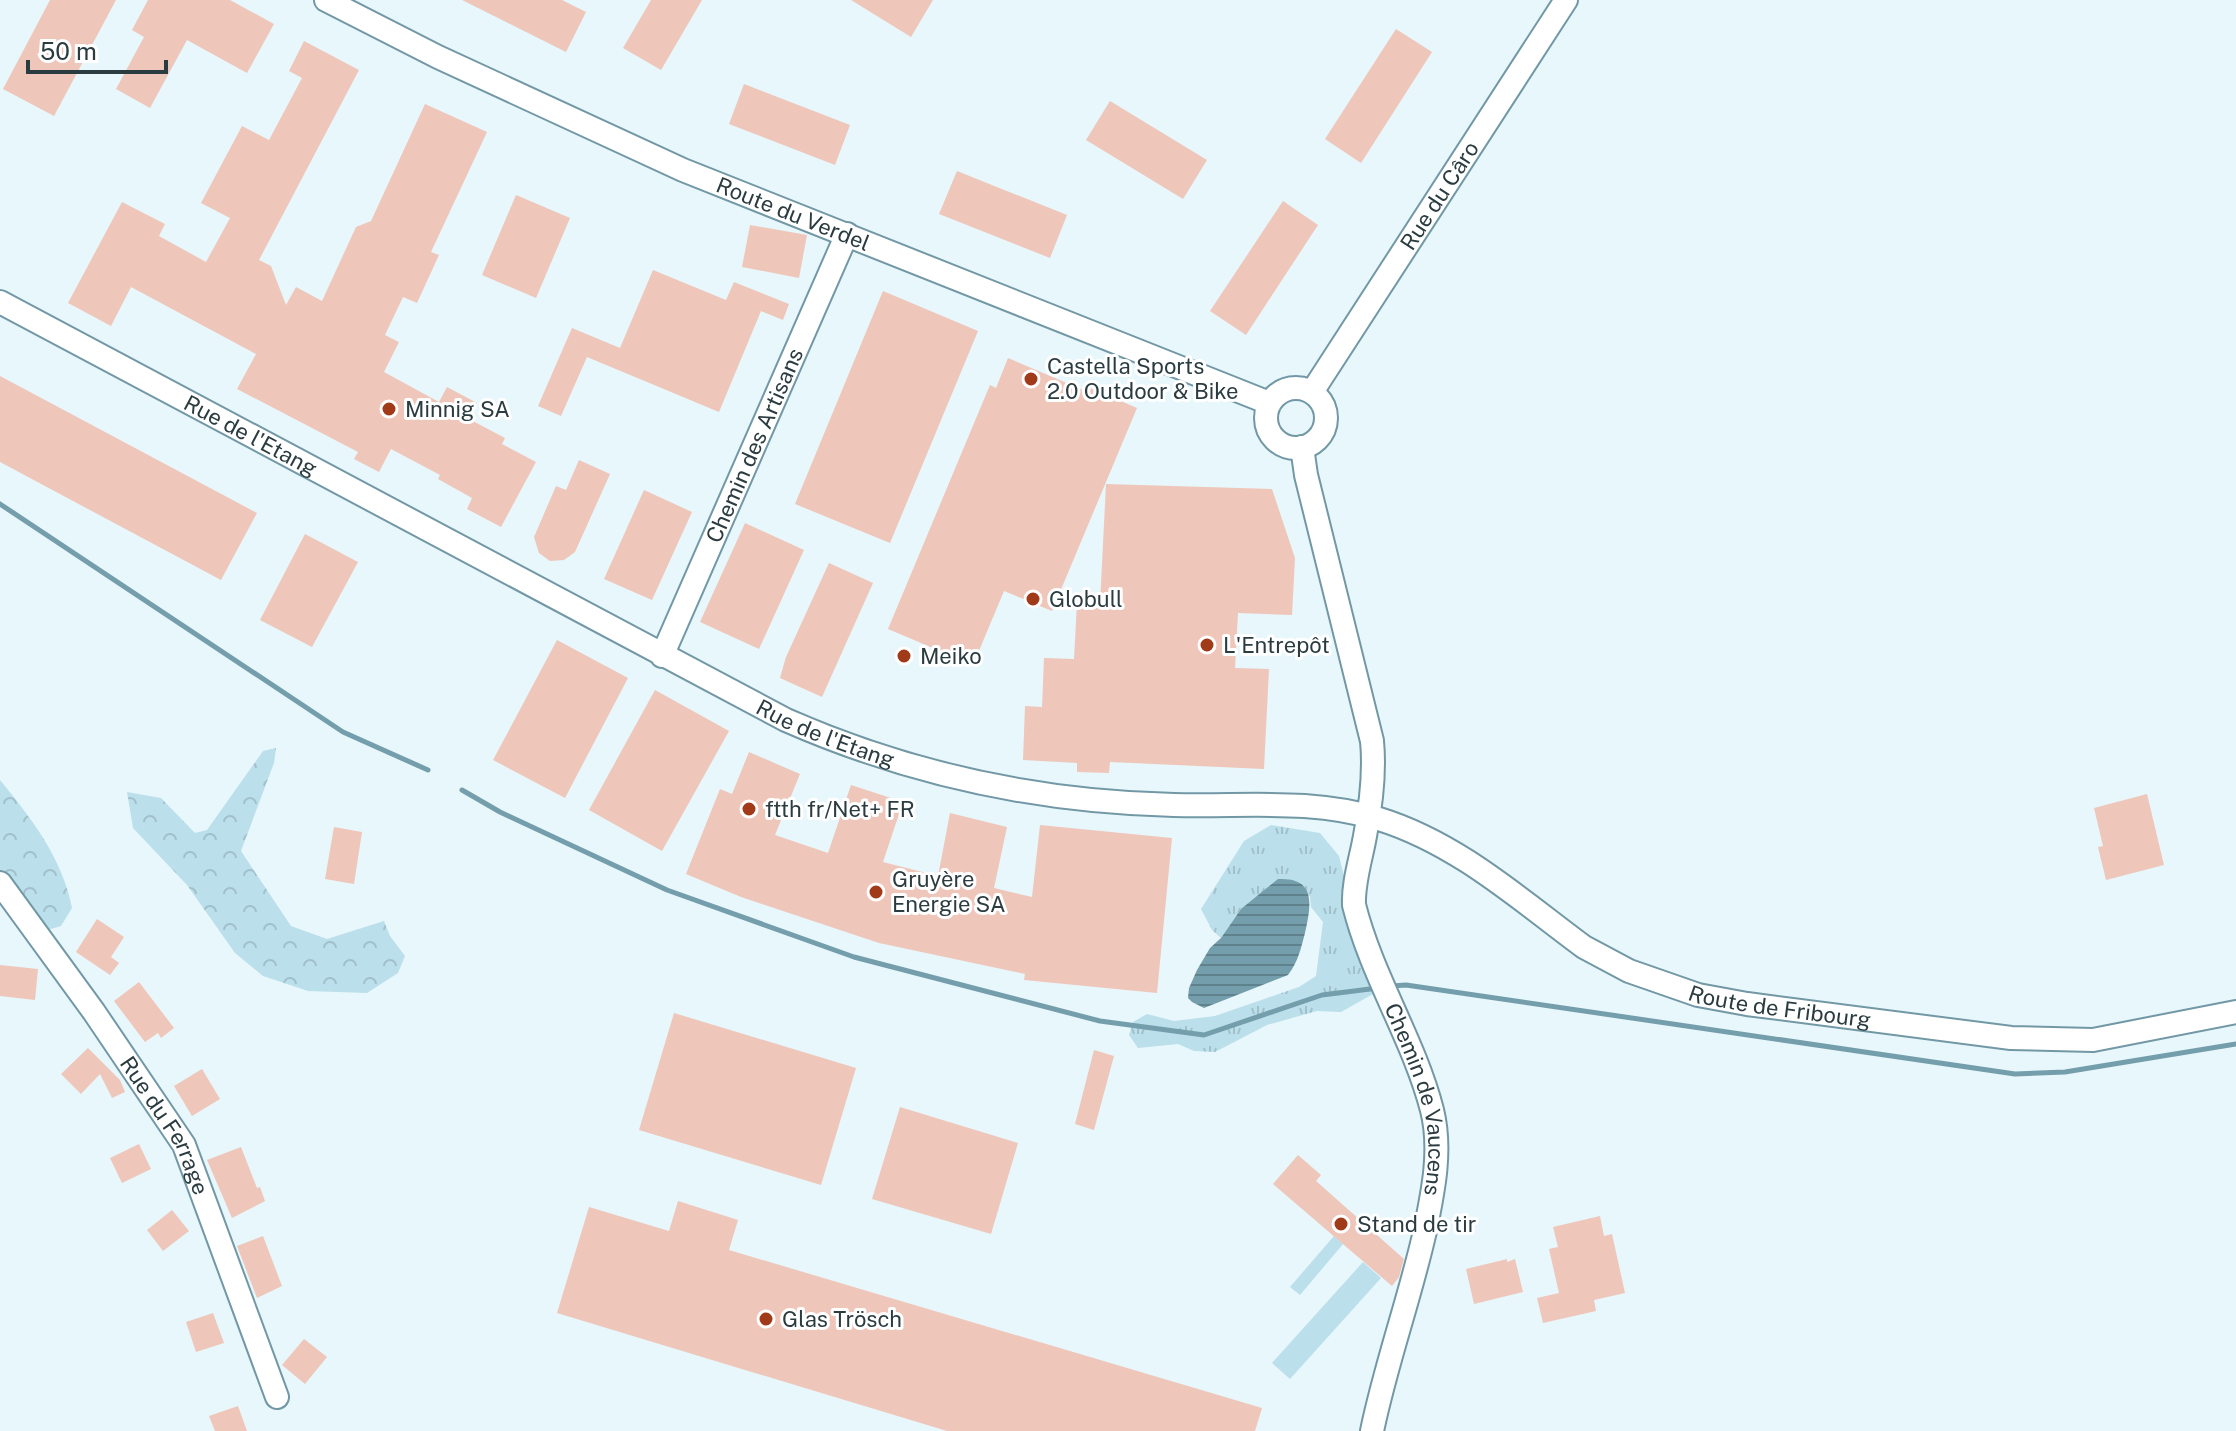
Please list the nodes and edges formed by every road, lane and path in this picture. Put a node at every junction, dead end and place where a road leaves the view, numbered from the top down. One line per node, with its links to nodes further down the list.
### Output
1 (326, 0): 3 (street, Route du Verdel)
2 (1566, 0): 5 (street, Rue du Câro)
3 (847, 234): 6 (street, Route du Verdel); 8 (street, Chemin des Artisans)
4 (0, 302): 8 (street, Rue de l'Etang)
5 (1312, 392): 6 (street); 7 (street)
6 (1269, 403): 7 (street)
7 (1302, 447): 9 (street)
8 (662, 656): 9 (street, Rue de l'Etang)
9 (1368, 816): 11 (street, Route de Fribourg); 13 (street, Chemin de Vaucens)
10 (0, 883): 12 (street, Rue du Ferrage)
11 (2236, 1012)
12 (277, 1397)
13 (1372, 1431)

